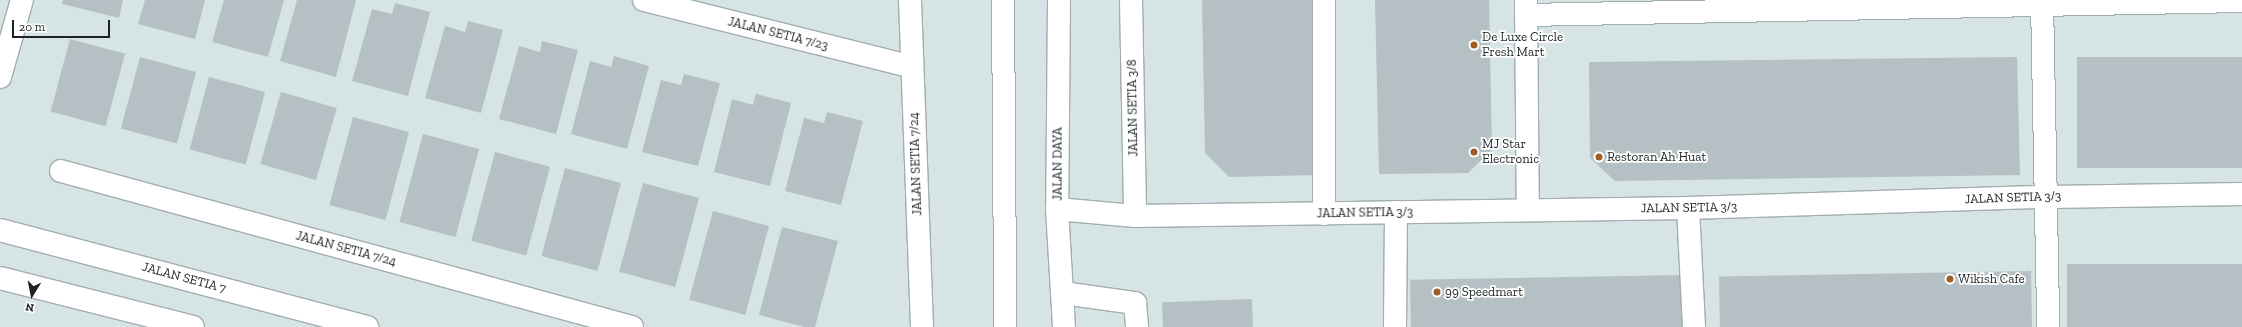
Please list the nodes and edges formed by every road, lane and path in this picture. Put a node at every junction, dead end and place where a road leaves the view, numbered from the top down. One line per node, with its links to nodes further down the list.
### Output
1 (22, 0): 12 (street)
2 (644, 0): 11 (street, JALAN SETIA 7/23)
3 (910, 0): 11 (street, JALAN SETIA 7/24)
4 (1003, 0): 29 (street)
5 (1059, 0): 17 (street, JALAN DAYA)
6 (1131, 0): 21 (street, JALAN SETIA 3/8)
7 (1324, 0): 20 (street)
8 (2242, 1): 9 (street)
9 (2042, 3): 10 (street); 15 (street)
10 (1526, 8): 18 (street)
11 (912, 67): 28 (street, JALAN SETIA 7/24)
12 (0, 77)
13 (61, 171): 27 (street, JALAN SETIA 7/24)
14 (2242, 194): 15 (street, JALAN SETIA 3/3)
15 (2046, 197): 16 (street, JALAN SETIA 3/3); 34 (street)
16 (1688, 208): 18 (street, JALAN SETIA 3/3); 33 (street)
17 (1057, 209): 21 (street, JALAN SETIA 3/3); 24 (street, JALAN DAYA)
18 (1528, 210): 19 (street, JALAN SETIA 3/3)
19 (1396, 212): 20 (street, JALAN SETIA 3/3); 32 (street)
20 (1324, 214): 21 (street, JALAN SETIA 3/3)
21 (1135, 216)
22 (0, 230): 26 (street, JALAN SETIA 7)
23 (0, 278): 25 (street)
24 (1063, 292): 30 (street, JALAN DAYA); 31 (street)
25 (193, 327)
26 (367, 327)
27 (632, 327)
28 (922, 327)
29 (1005, 327)
30 (1064, 327)
31 (1137, 327)
32 (1395, 327)
33 (1694, 327)
34 (2048, 327)

